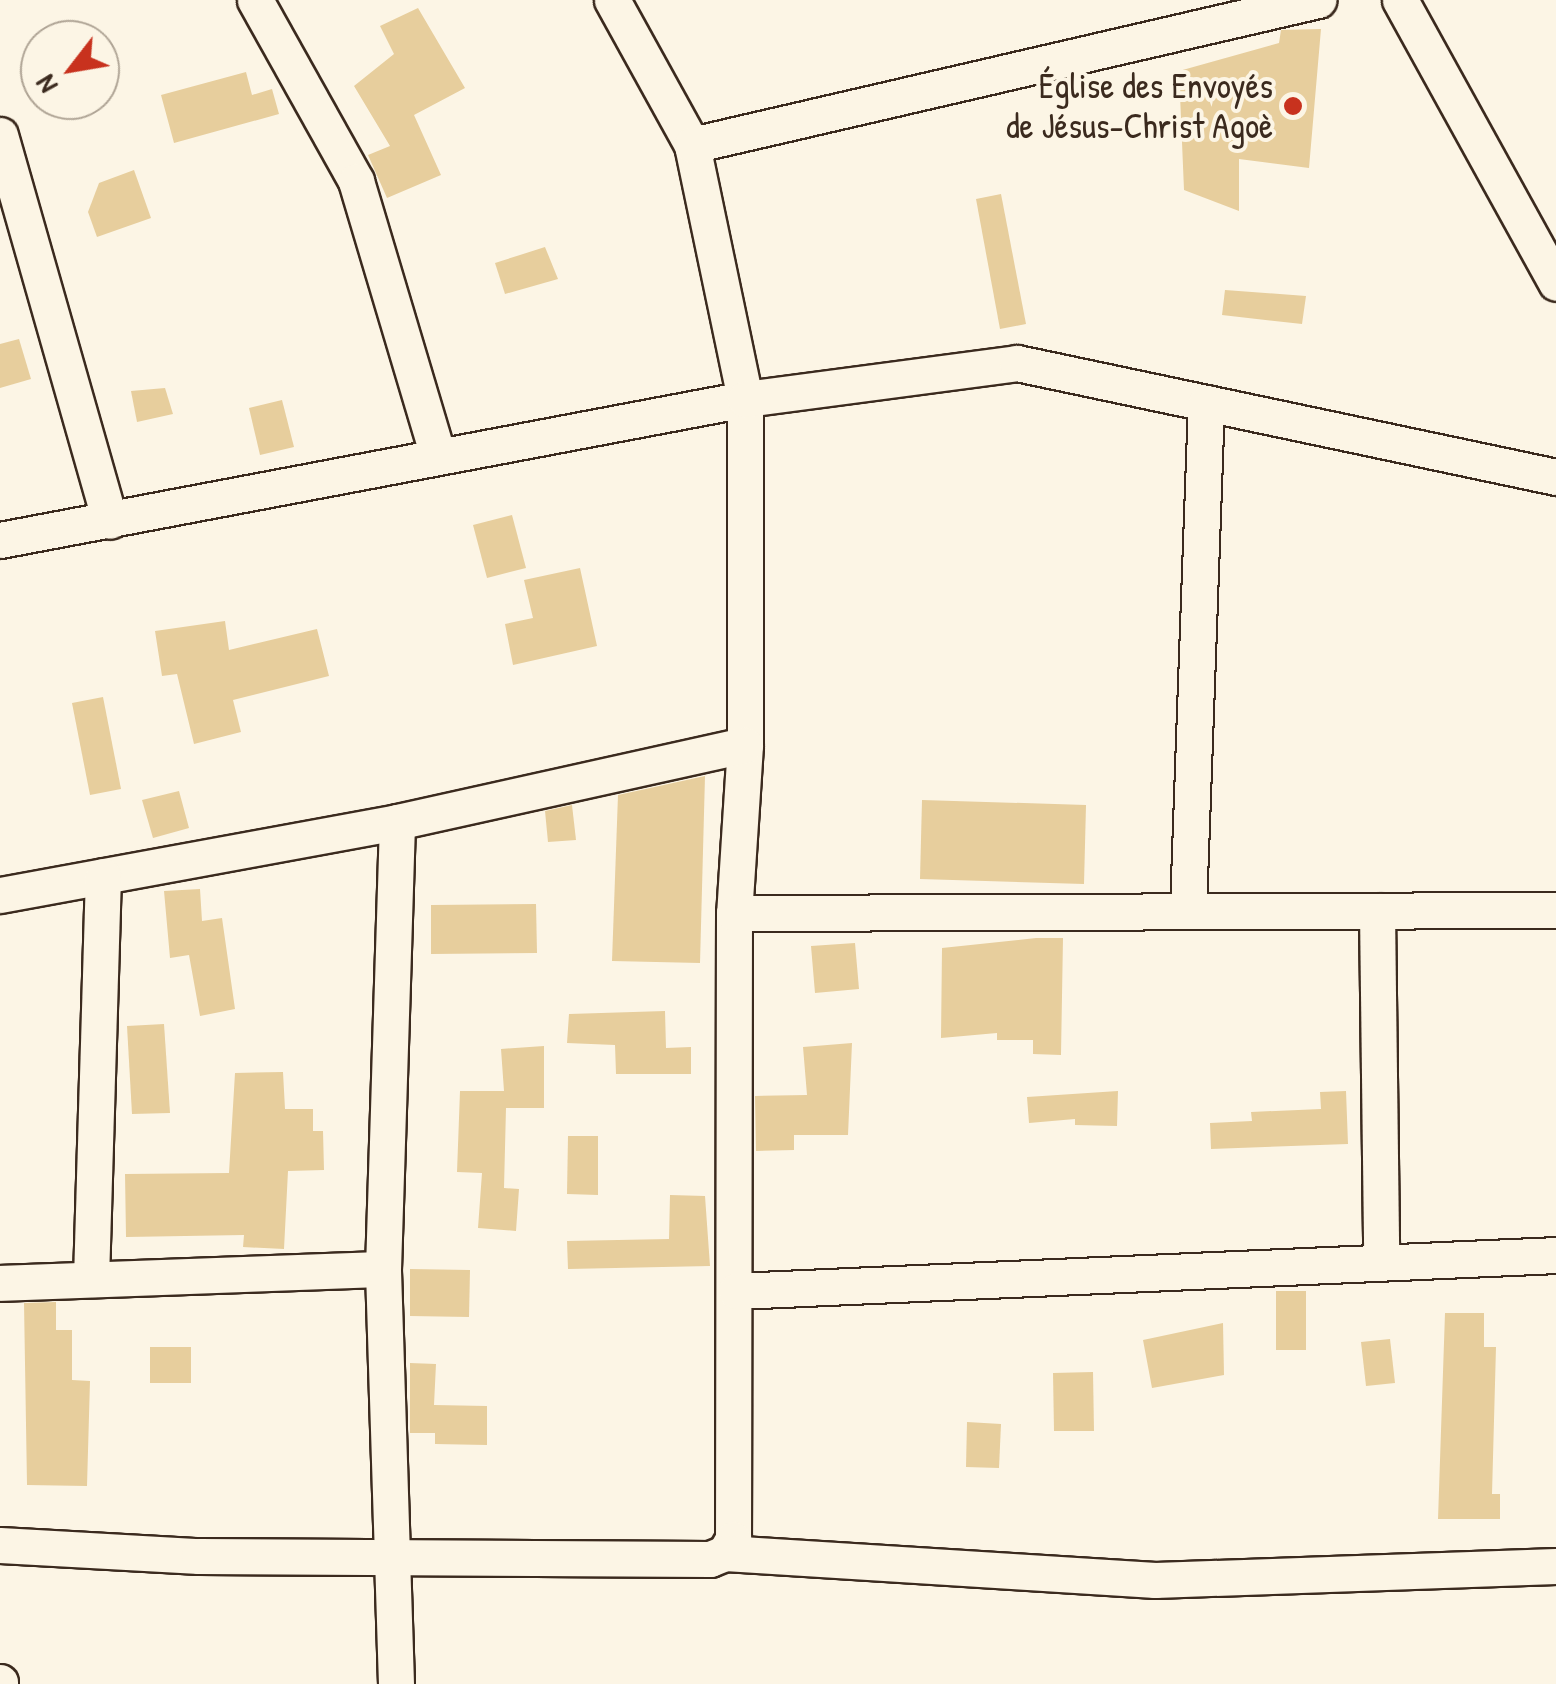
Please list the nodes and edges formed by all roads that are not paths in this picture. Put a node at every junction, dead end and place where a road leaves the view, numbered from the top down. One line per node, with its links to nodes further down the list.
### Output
1 (255, 0): 10 (street)
2 (1318, 0): 6 (street)
3 (1400, 0): 7 (street)
4 (624, 4): 6 (street)
5 (0, 134): 12 (street)
6 (692, 145): 8 (street)
7 (1556, 283)
8 (745, 400): 9 (street); 10 (street); 14 (street)
9 (1206, 403): 11 (street); 18 (street)
10 (438, 456): 12 (street)
11 (1556, 477)
12 (110, 521): 13 (street)
13 (0, 540)
14 (744, 745): 15 (street); 21 (street)
15 (396, 822): 16 (street); 24 (street)
16 (103, 876): 17 (street); 25 (street)
17 (0, 895)
18 (1188, 908): 20 (street); 21 (street)
19 (1556, 910): 20 (street)
20 (1377, 911): 23 (street)
21 (734, 913): 27 (street)
22 (1556, 1255): 23 (street)
23 (1381, 1261): 27 (street)
24 (383, 1269): 25 (street); 29 (street)
25 (91, 1279): 26 (street)
26 (0, 1283)
27 (736, 1291): 30 (street)
28 (0, 1544): 29 (street)
29 (390, 1552): 30 (street); 32 (street)
30 (725, 1553): 31 (street)
31 (1556, 1566)
32 (396, 1684)

